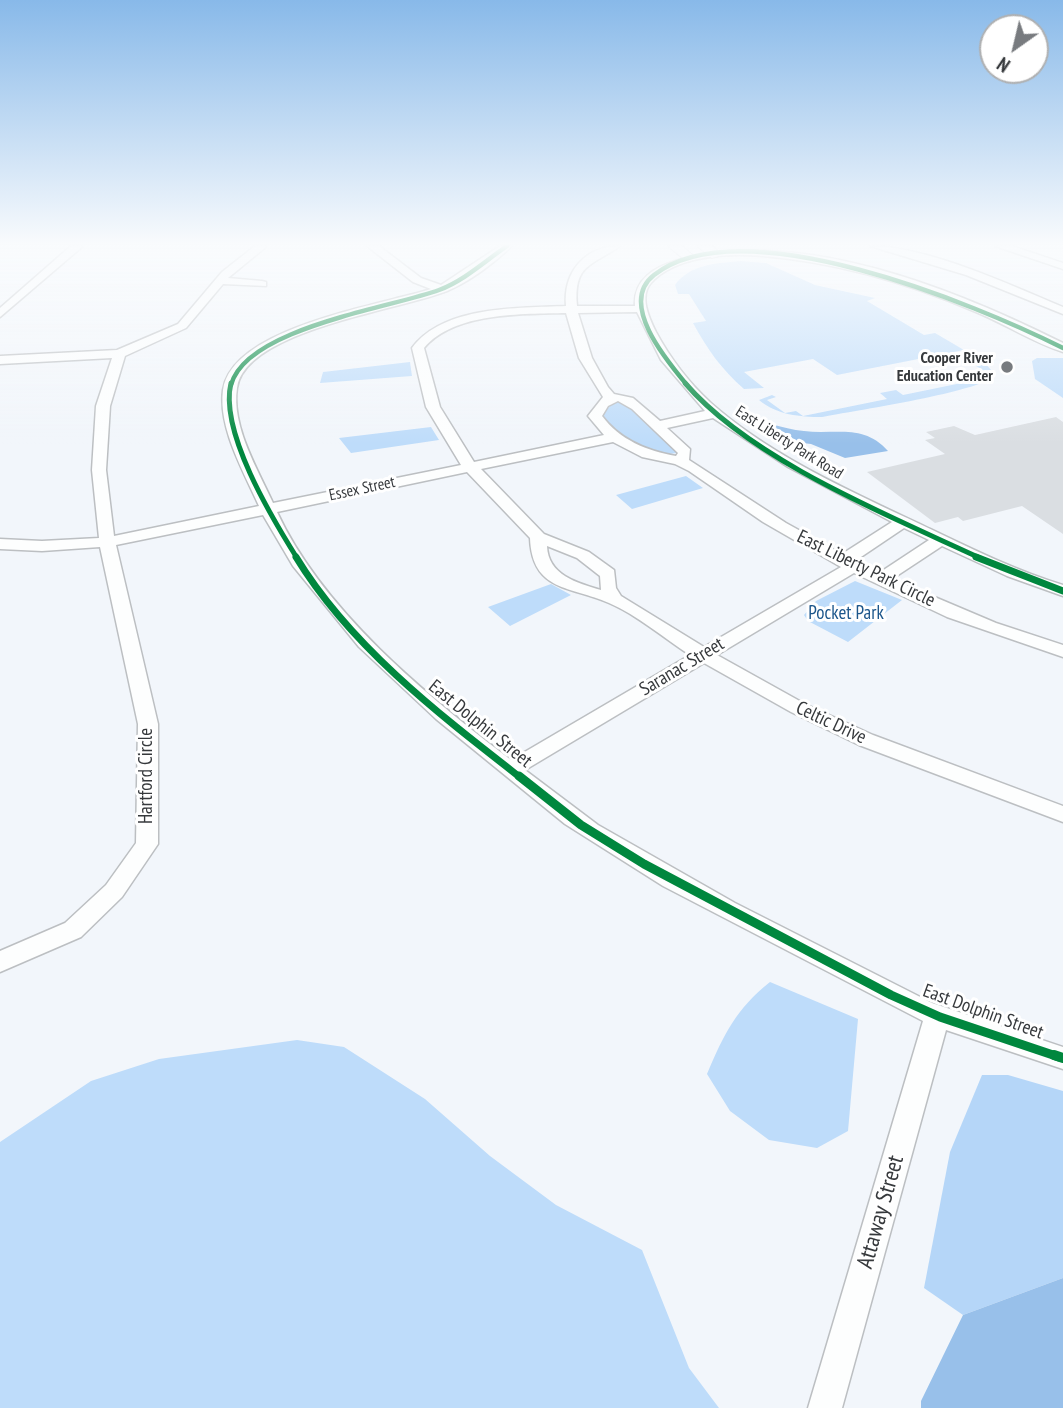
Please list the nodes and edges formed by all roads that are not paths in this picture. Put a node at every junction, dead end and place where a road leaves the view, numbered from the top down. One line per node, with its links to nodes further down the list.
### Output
1 (194, 312): 8 (street)
2 (372, 312): 16 (street, East Dolphin Street)
3 (554, 312): 15 (street, Celtic Drive)
4 (572, 312): 10 (street)
5 (643, 312): 11 (street, East Liberty Park Road)
6 (988, 312): 7 (street)
7 (1063, 348)
8 (119, 354): 9 (street); 20 (street, Hartford Circle)
9 (0, 360)
10 (612, 399): 12 (street, East Liberty Park Circle); 13 (street, East Liberty Park Circle)
11 (715, 413): 12 (street); 17 (street, East Liberty Park Road)
12 (657, 426): 14 (street, East Liberty Park Circle)
13 (617, 437): 14 (street, East Liberty Park Circle); 15 (street, Essex Street)
14 (681, 462): 22 (street, East Liberty Park Circle)
15 (470, 467): 16 (street, Essex Street); 18 (street, Celtic Drive)
16 (265, 509): 20 (street, Essex Street); 28 (street, East Dolphin Street)
17 (903, 522): 19 (street, East Liberty Park Road); 22 (street, Saranac Street)
18 (538, 537): 25 (street, Celtic Drive); 25 (street, Celtic Drive)
19 (941, 540): 23 (street); 24 (street, East Liberty Park Road)
20 (107, 542): 21 (street); 30 (street, Hartford Circle)
21 (0, 544)
22 (849, 563): 23 (street, East Liberty Park Circle); 27 (street, Saranac Street)
23 (880, 579): 26 (street, East Liberty Park Circle)
24 (1063, 591)
25 (615, 599): 27 (street, Celtic Drive)
26 (1063, 650)
27 (703, 655): 28 (street, Saranac Street); 29 (street, Celtic Drive)
28 (510, 770): 31 (street, East Dolphin Street)
29 (1063, 814)
30 (0, 962)
31 (937, 1016): 32 (street, East Dolphin Street); 33 (street, Attaway Street)
32 (1063, 1058)
33 (825, 1408)

